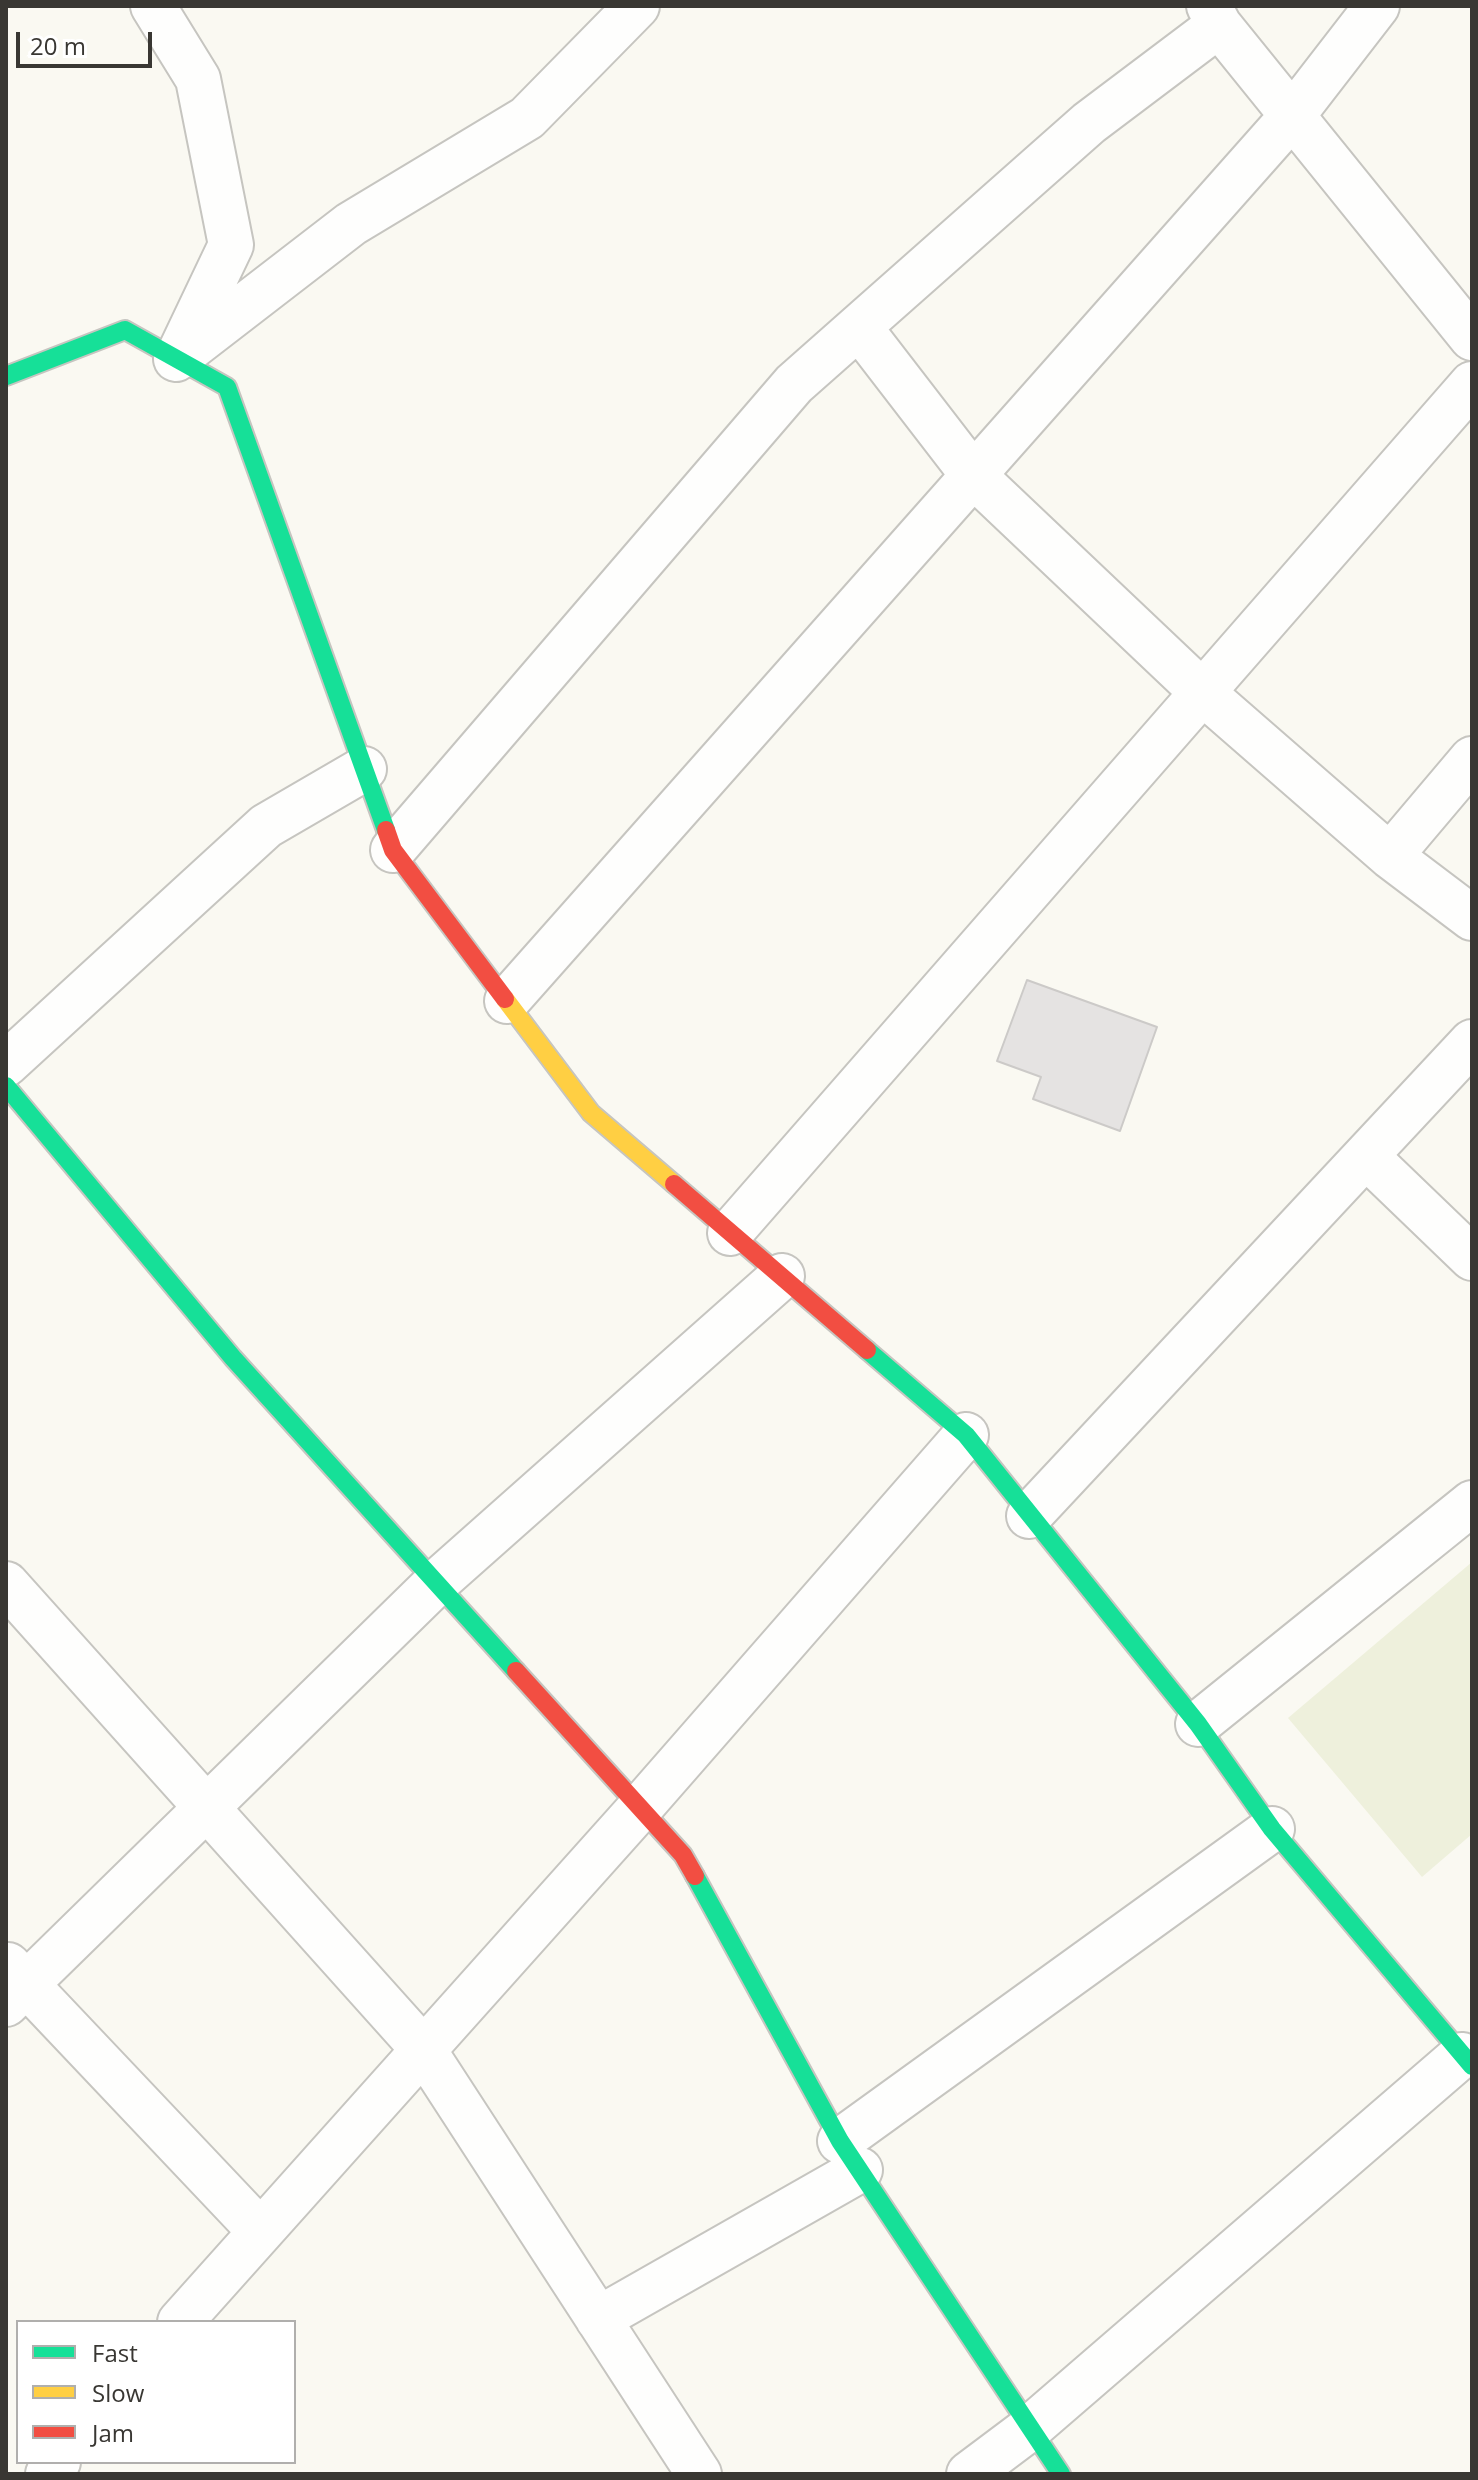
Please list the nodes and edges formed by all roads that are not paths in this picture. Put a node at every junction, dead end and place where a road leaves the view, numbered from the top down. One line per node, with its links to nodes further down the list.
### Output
1 (153, 6): 8 (street)
2 (637, 6): 8 (street)
3 (1377, 6): 5 (street)
4 (1214, 16): 5 (street); 6 (street)
5 (1292, 116): 7 (street); 11 (street)
6 (859, 327): 11 (street); 15 (street)
7 (1472, 338)
8 (176, 359): 9 (street); 14 (street)
9 (6, 376)
10 (1472, 384): 12 (street)
11 (973, 475): 12 (street); 18 (street)
12 (1203, 693): 16 (street); 23 (street)
13 (1472, 759): 16 (street)
14 (364, 769): 15 (street); 20 (street)
15 (393, 850): 18 (street)
16 (1390, 856): 17 (street)
17 (1472, 918)
18 (507, 1001): 23 (street)
19 (1472, 1042): 22 (street)
20 (6, 1064)
21 (6, 1086): 29 (street)
22 (1366, 1156): 24 (street); 28 (street)
23 (730, 1233): 25 (street)
24 (1472, 1258)
25 (782, 1276): 26 (street); 29 (street)
26 (966, 1435): 28 (street); 33 (street)
27 (1472, 1503): 31 (street)
28 (1029, 1516): 31 (street)
29 (436, 1583): 32 (street); 33 (street)
30 (6, 1584): 32 (street)
31 (1198, 1724): 34 (street)
32 (204, 1809): 35 (street); 36 (street)
33 (639, 1809): 36 (street); 38 (street)
34 (1272, 1829): 37 (street); 38 (street)
35 (13, 1984): 39 (street)
36 (423, 2049): 39 (street); 40 (street)
37 (1467, 2060): 42 (street)
38 (850, 2156): 40 (street); 42 (street)
39 (260, 2231): 41 (street)
40 (598, 2319): 43 (street)
41 (182, 2320)
42 (1029, 2429): 44 (street); 45 (street)
43 (699, 2474)
44 (969, 2474)
45 (1061, 2474)

